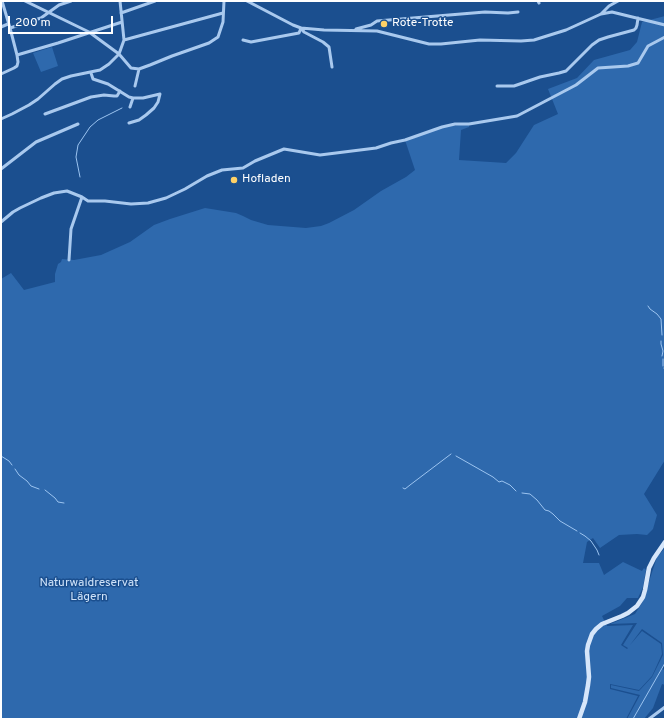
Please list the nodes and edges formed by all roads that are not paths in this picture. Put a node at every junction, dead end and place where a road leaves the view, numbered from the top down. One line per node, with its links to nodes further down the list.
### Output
1 (2, 1): 16 (street)
2 (25, 1): 9 (street)
3 (71, 1): 9 (street)
4 (120, 1): 11 (street)
5 (155, 1): 11 (street)
6 (224, 1): 12 (street)
7 (247, 1): 20 (street)
8 (618, 1): 13 (street)
9 (48, 12): 19 (street); 22 (street)
10 (518, 12): 21 (street)
11 (122, 13): 15 (street)
12 (223, 13): 24 (street); 29 (street)
13 (601, 14): 14 (street); 21 (street)
14 (638, 18): 17 (street); 33 (street)
15 (122, 22): 22 (street); 24 (street)
16 (8, 24): 18 (street); 19 (street)
17 (665, 24)
18 (1, 27)
19 (10, 28): 27 (street)
20 (302, 28): 21 (street); 25 (street); 28 (street)
21 (356, 30)
22 (89, 32): 26 (street); 27 (street)
23 (665, 37): 42 (street)
24 (124, 40): 26 (street)
25 (243, 40)
26 (119, 54): 29 (street); 30 (street)
27 (17, 55): 31 (street)
28 (332, 67)
29 (138, 69): 32 (street)
30 (91, 73): 34 (street); 38 (street)
31 (1, 74)
32 (134, 86)
33 (497, 86)
34 (120, 91): 35 (street); 37 (street)
35 (132, 98): 36 (street); 39 (street)
36 (130, 107)
37 (45, 114)
38 (1, 119)
39 (128, 123)
40 (78, 124): 41 (street)
41 (1, 169)
42 (82, 196): 43 (street); 44 (street)
43 (1, 222)
44 (69, 260)
45 (665, 542): 47 (main road)
46 (665, 708): 48 (street)
47 (580, 719)
48 (649, 719)

